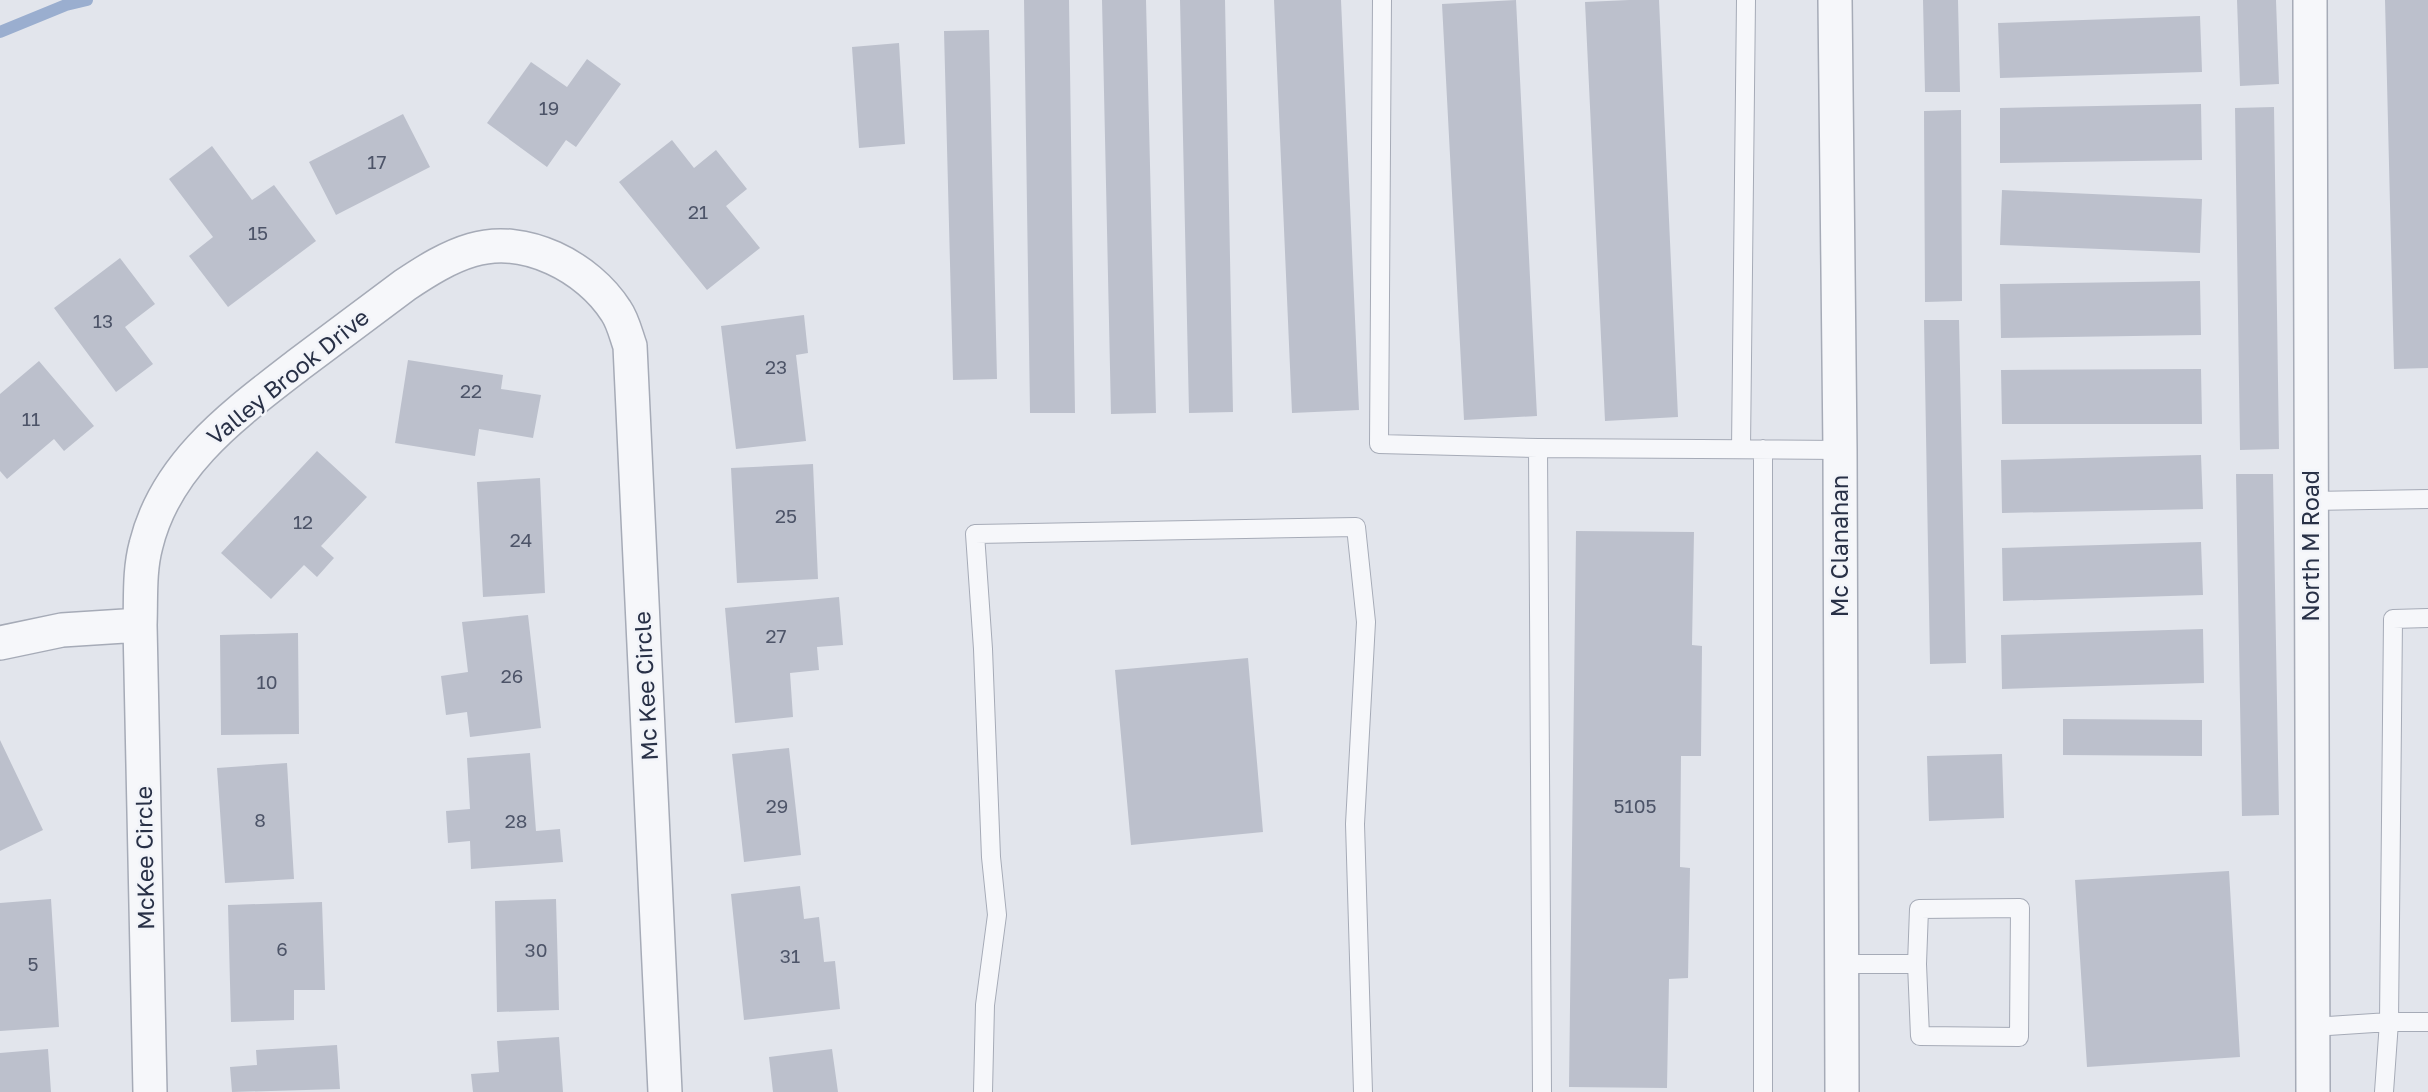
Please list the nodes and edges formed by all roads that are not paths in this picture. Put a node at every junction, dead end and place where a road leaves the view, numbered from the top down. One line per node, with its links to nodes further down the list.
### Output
1 (1382, 0): 6 (lane)
2 (1746, 0): 7 (lane)
3 (1835, 0): 9 (street, Mc Clanahan)
4 (2310, 0): 11 (street, North M Road)
5 (597, 289): 13 (street, Valley Brook Drive); 21 (street, Mc Kee Circle)
6 (1538, 448): 7 (lane); 24 (lane)
7 (1741, 449): 8 (lane)
8 (1763, 449): 9 (lane); 25 (lane)
9 (1840, 450): 15 (street, Mc Clanahan)
10 (2428, 499): 11 (lane)
11 (2311, 501): 19 (street, North M Road)
12 (2428, 618): 17 (lane)
13 (140, 625): 14 (street); 20 (street, McKee Circle)
14 (0, 643)
15 (1842, 964): 16 (lane); 26 (street, Mc Clanahan)
16 (1917, 964): 16 (lane)
17 (2389, 1022): 18 (lane); 19 (lane); 28 (lane)
18 (2428, 1022)
19 (2312, 1027): 27 (street, North M Road)
20 (150, 1092)
21 (665, 1092)
22 (983, 1092): 23 (lane)
23 (1363, 1092)
24 (1542, 1092)
25 (1763, 1092)
26 (1842, 1092)
27 (2313, 1092)
28 (2384, 1092)

